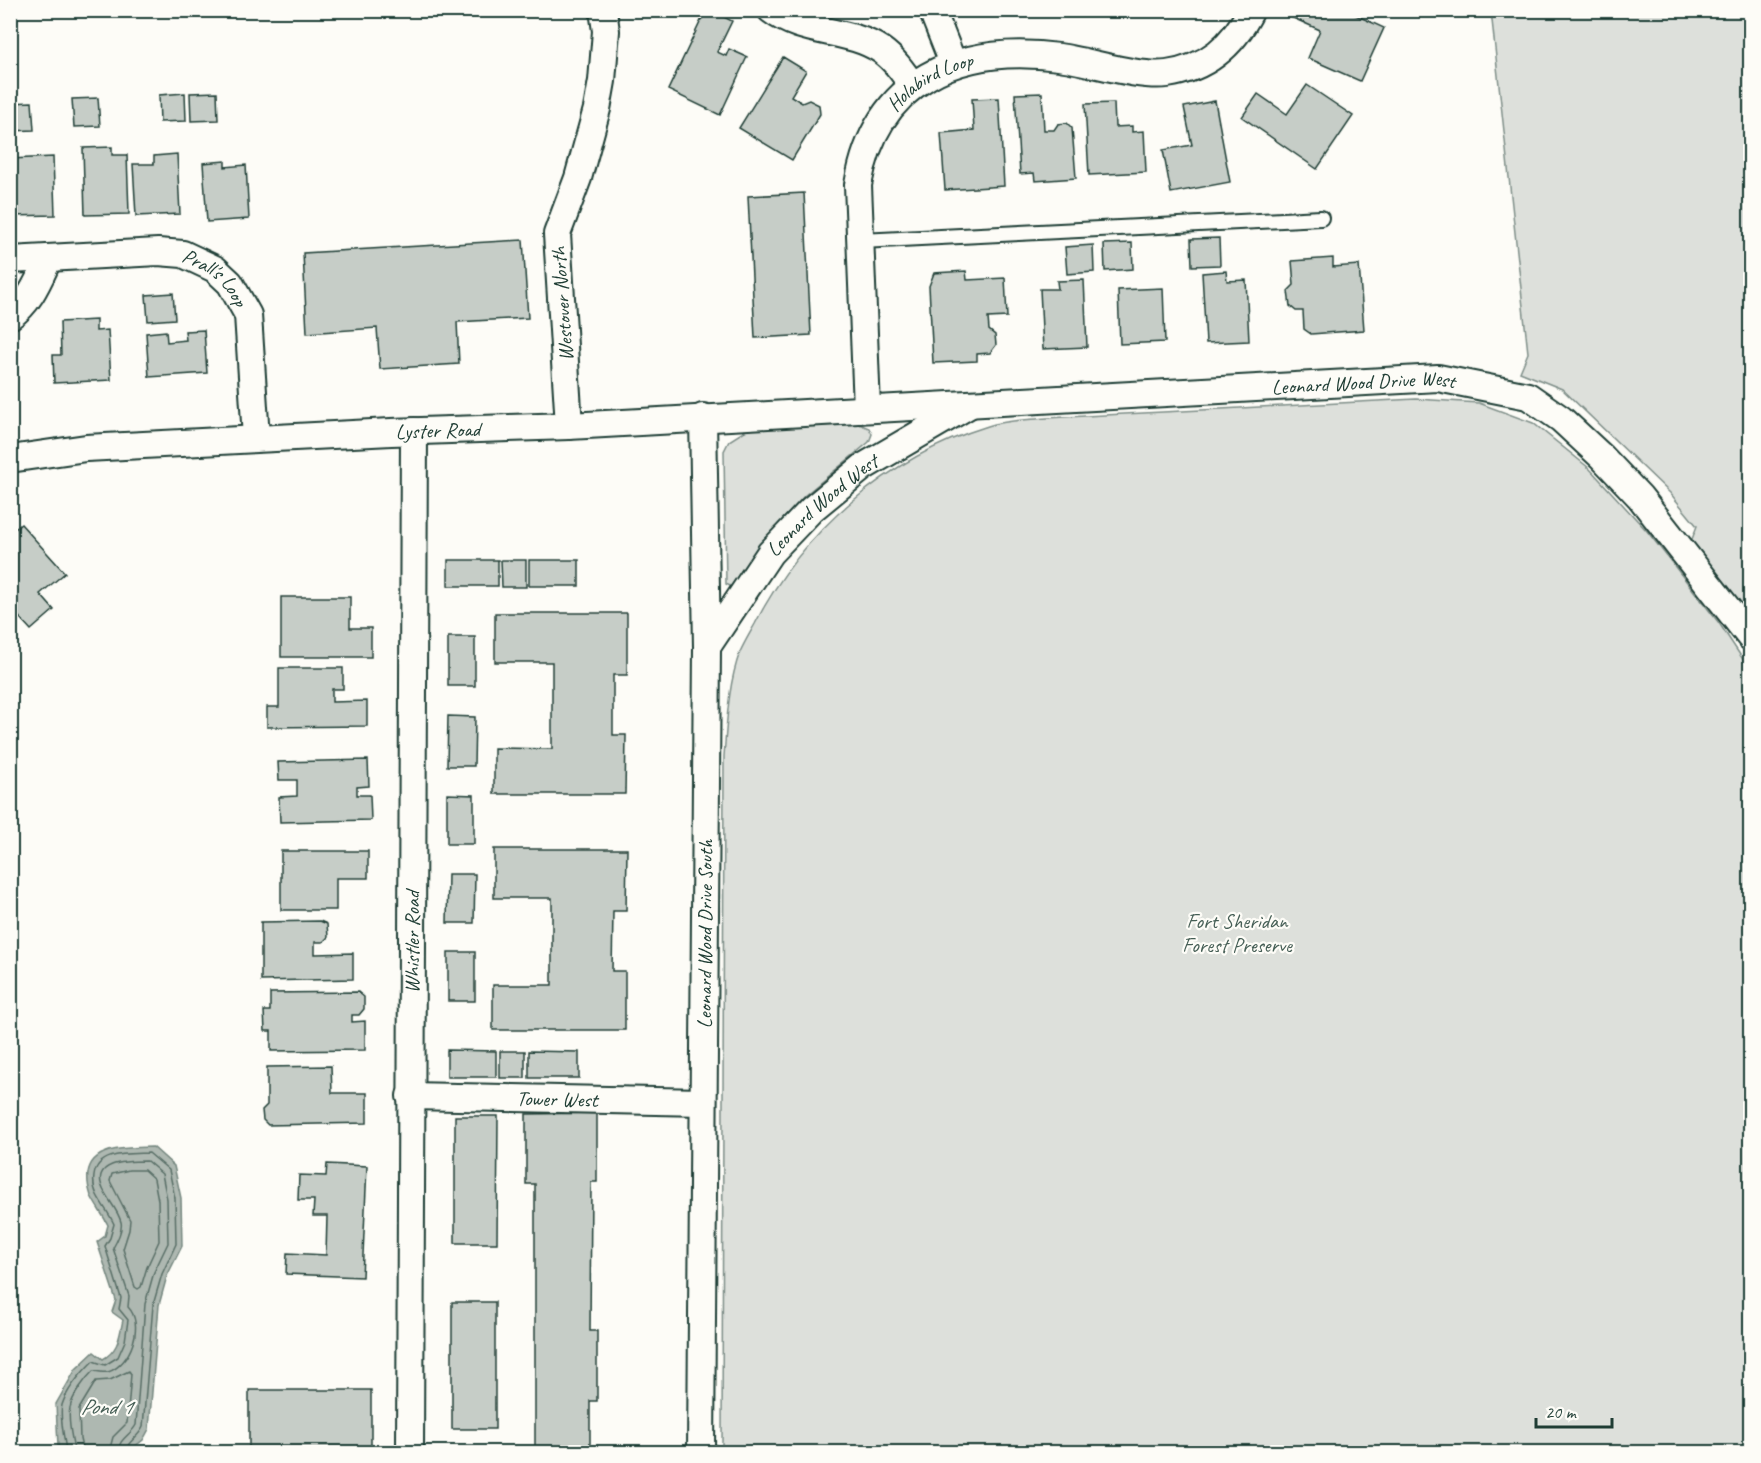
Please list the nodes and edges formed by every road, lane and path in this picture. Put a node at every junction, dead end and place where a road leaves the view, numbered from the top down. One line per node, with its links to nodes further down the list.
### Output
1 (603, 10): 15 (street, Westover North)
2 (771, 10): 6 (street)
3 (932, 10): 5 (street)
4 (1251, 10): 5 (street, Holabird Loop)
5 (953, 63): 6 (street, Holabird Loop)
6 (912, 85): 8 (street, Holabird Loop)
7 (1321, 218): 8 (lane)
8 (861, 241): 13 (street, Holabird Loop)
9 (49, 258): 10 (street, Prall's Loop); 11 (street); 17 (street, Prall's Loop)
10 (10, 260)
11 (10, 316)
12 (974, 402): 13 (street, Leonard Wood Drive West); 19 (street, Leonard Wood Drive West); 20 (street, Leonard Wood West)
13 (867, 408): 14 (street, Lyster Road)
14 (703, 417): 15 (street, Lyster Road); 20 (street, Leonard Wood Drive South)
15 (569, 426): 16 (street, Lyster Road)
16 (414, 431): 17 (street, Lyster Road); 21 (street, Whistler Road)
17 (256, 438): 18 (street, Lyster Road)
18 (10, 459)
19 (1750, 637)
20 (707, 647): 22 (street, Leonard Wood Drive South)
21 (410, 1096): 22 (street, Tower West); 23 (street, Whistler Road)
22 (703, 1102): 24 (street, Leonard Wood Drive South)
23 (410, 1452)
24 (701, 1452)

